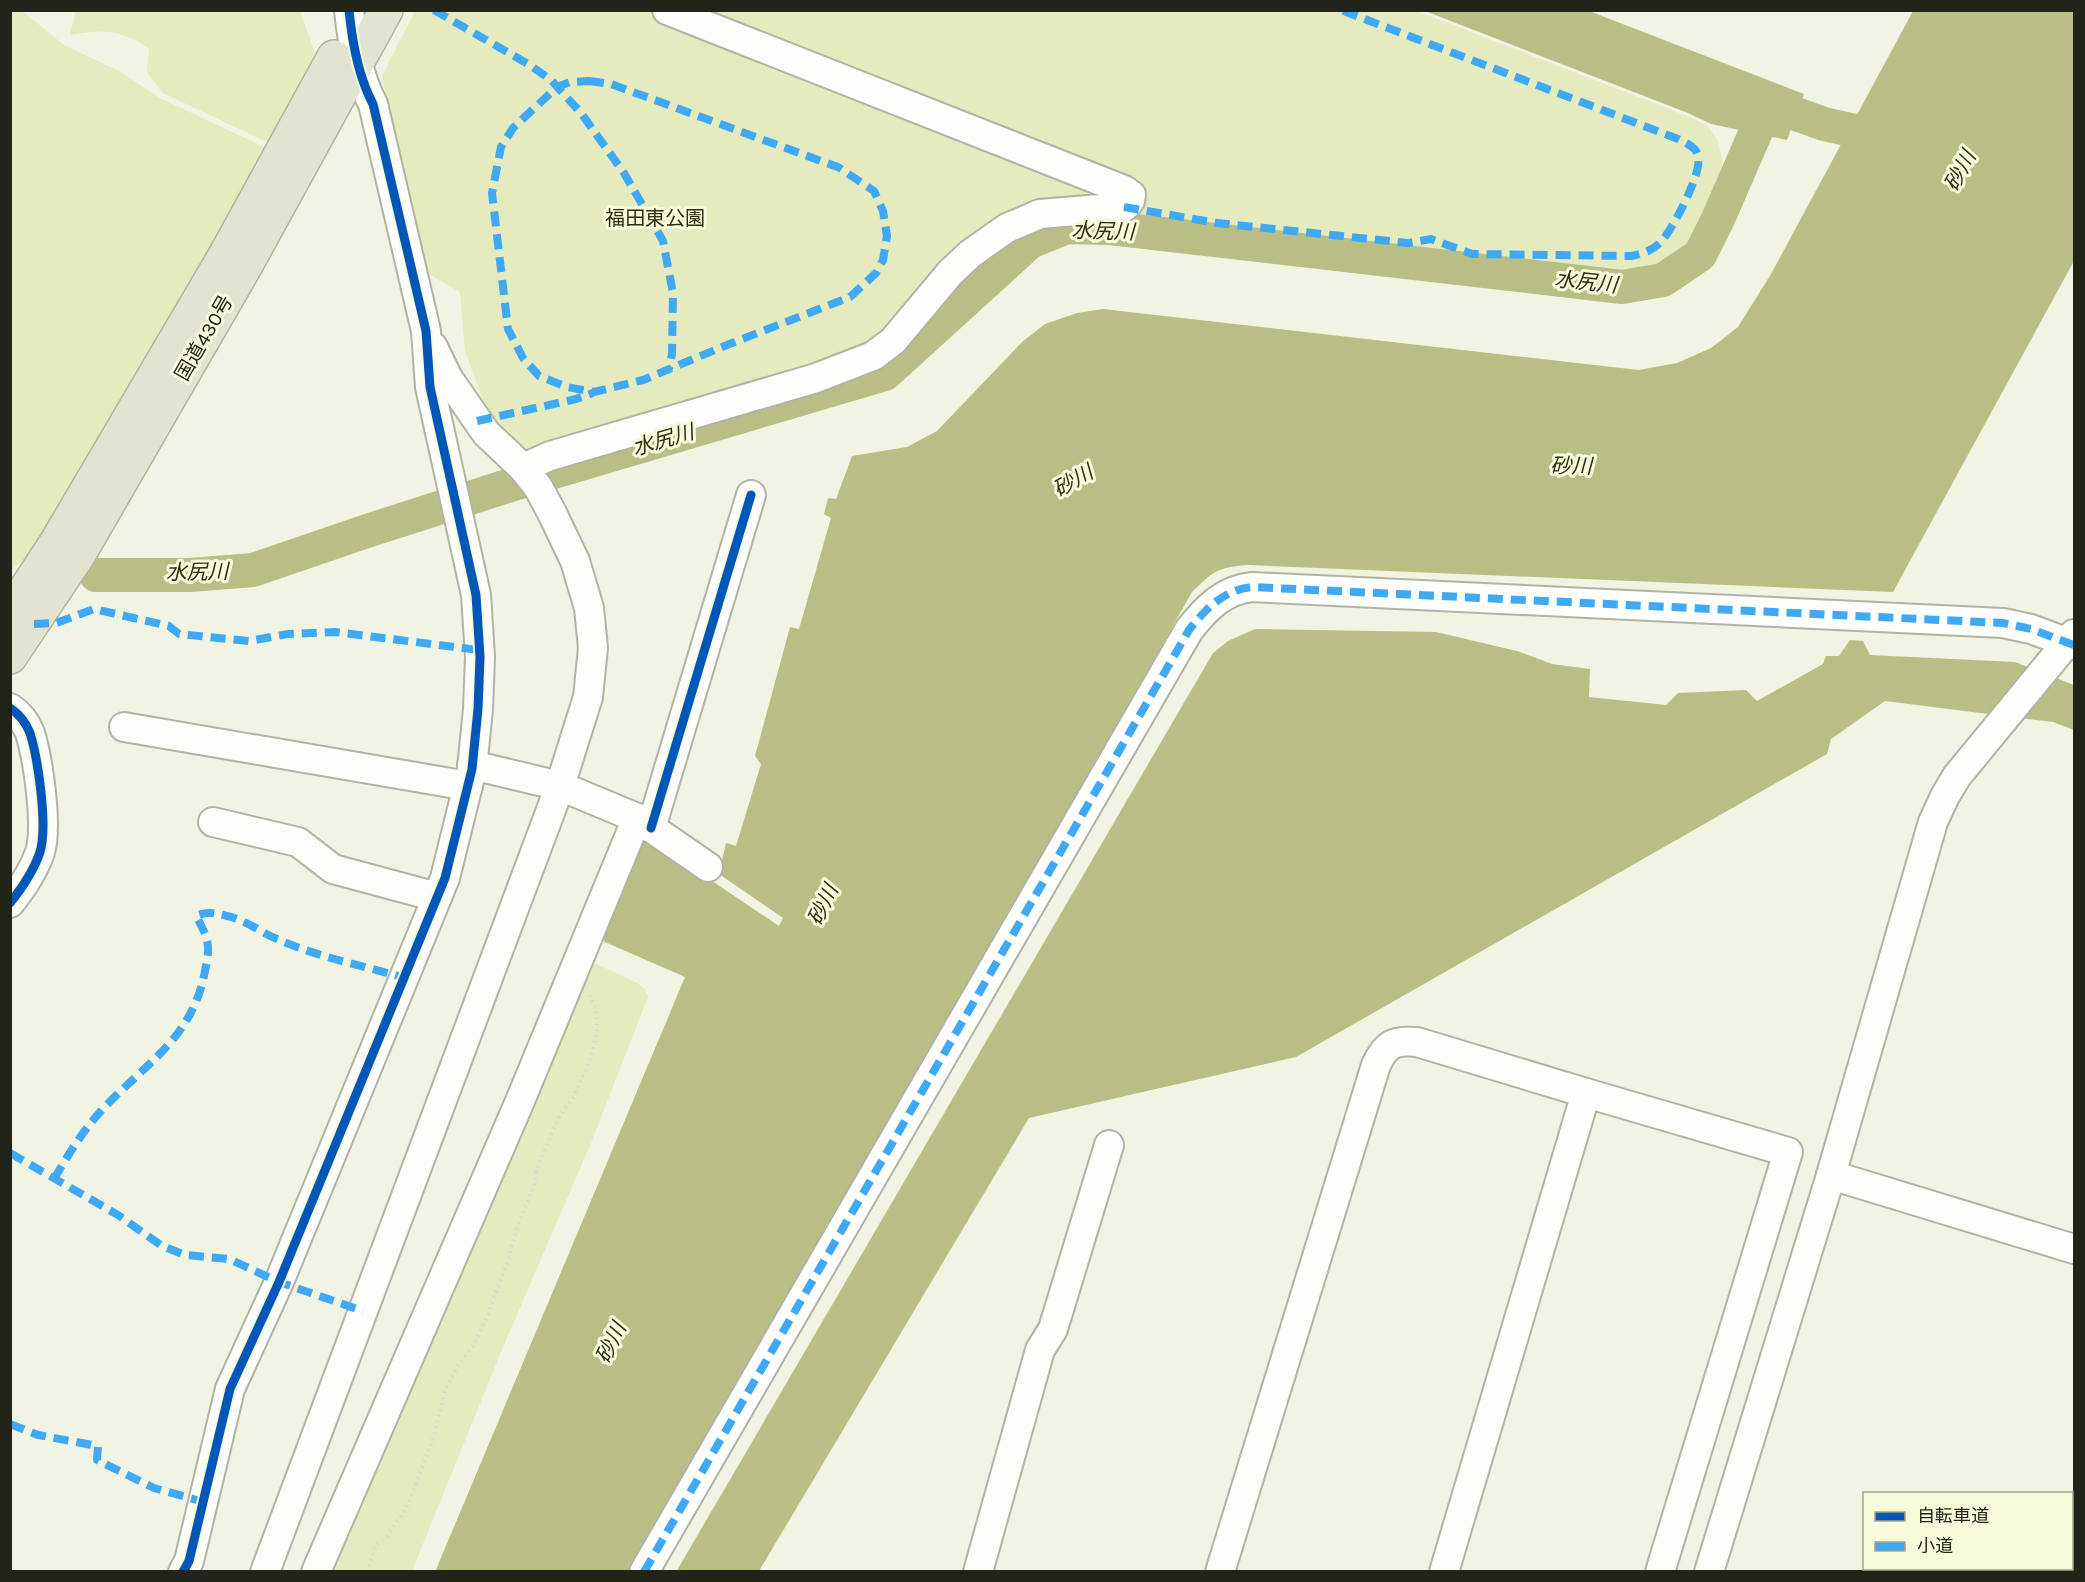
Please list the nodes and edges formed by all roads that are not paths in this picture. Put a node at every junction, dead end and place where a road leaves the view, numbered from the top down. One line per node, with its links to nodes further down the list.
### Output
1 (386, 10): 4 (highway, 国道430号)
2 (667, 10): 6 (street)
3 (353, 16): 4 (street); 8 (highway, 国道430号)
4 (358, 61): 5 (street); 10 (highway, 国道430号)
5 (426, 331): 6 (street); 13 (street)
6 (529, 476): 14 (street)
7 (751, 495): 16 (street)
8 (10, 613)
9 (2069, 643): 22 (street); 27 (street)
10 (10, 657)
11 (10, 708): 19 (street)
12 (124, 727): 13 (street)
13 (470, 775): 14 (street); 18 (street)
14 (560, 786): 16 (street); 25 (street)
15 (213, 822): 18 (street)
16 (644, 823): 17 (street); 26 (street)
17 (708, 867)
18 (437, 897): 24 (street)
19 (10, 903)
20 (1586, 1093): 29 (street); 30 (street); 31 (street)
21 (1109, 1145): 28 (street)
22 (1831, 1175): 23 (street); 32 (street)
23 (2074, 1249)
24 (183, 1572)
25 (265, 1572)
26 (316, 1572)
27 (644, 1572)
28 (978, 1572)
29 (1220, 1572)
30 (1444, 1572)
31 (1660, 1572)
32 (1709, 1572)

